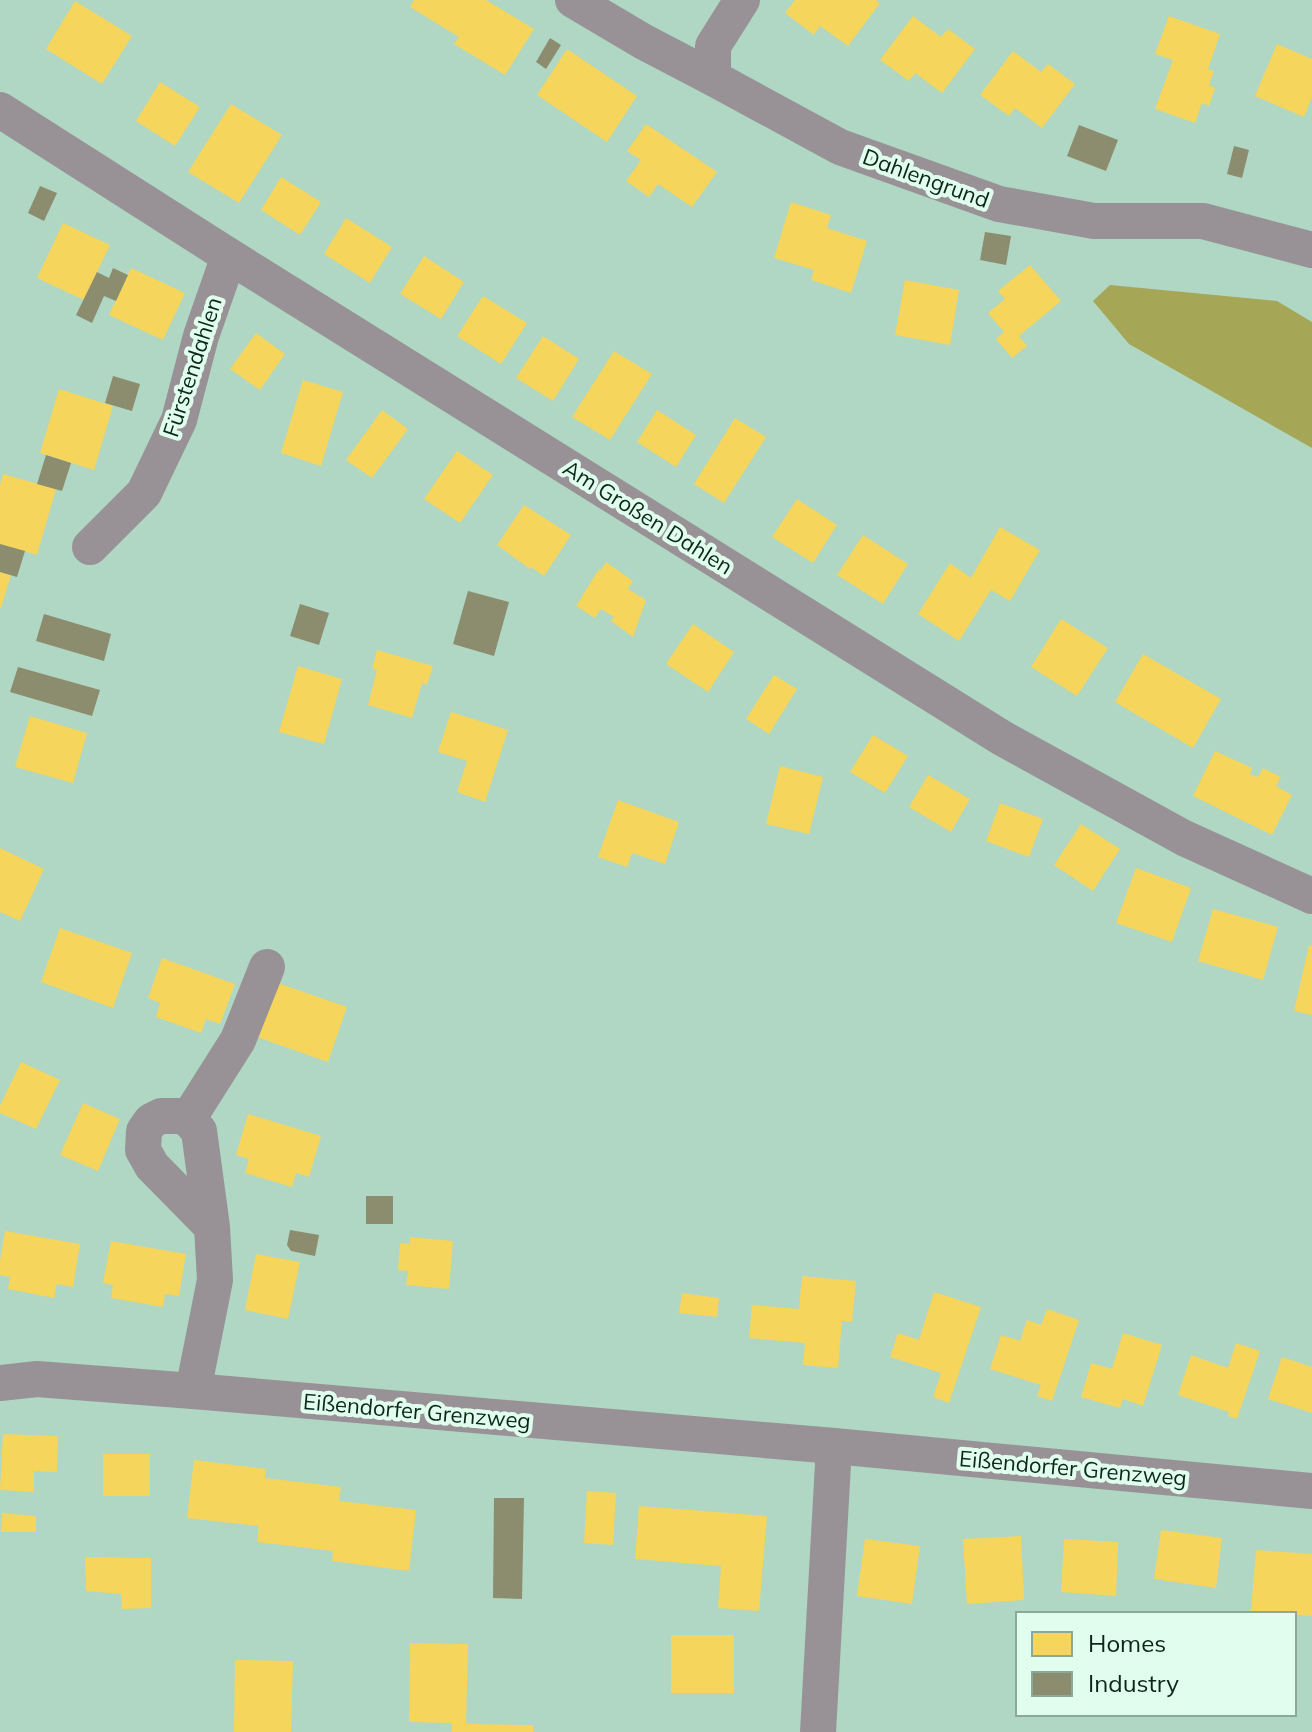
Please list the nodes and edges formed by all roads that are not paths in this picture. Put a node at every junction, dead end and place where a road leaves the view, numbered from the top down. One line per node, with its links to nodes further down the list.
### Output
1 (573, 0): 3 (street, Dahlengrund)
2 (742, 0): 3 (street)
3 (713, 78): 5 (street, Dahlengrund)
4 (0, 110): 6 (street, Am Großen Dahlen)
5 (1312, 250)
6 (229, 256): 7 (street, Fürstendahlen); 8 (street, Am Großen Dahlen)
7 (90, 547)
8 (1312, 896)
9 (267, 967): 10 (street)
10 (188, 1119): 11 (street); 11 (street)
11 (212, 1227): 13 (street)
12 (0, 1383): 13 (street, Eißendorfer Grenzweg)
13 (193, 1391): 14 (street, Eißendorfer Grenzweg)
14 (834, 1446): 15 (street, Eißendorfer Grenzweg); 16 (street)
15 (1312, 1491)
16 (818, 1732)

